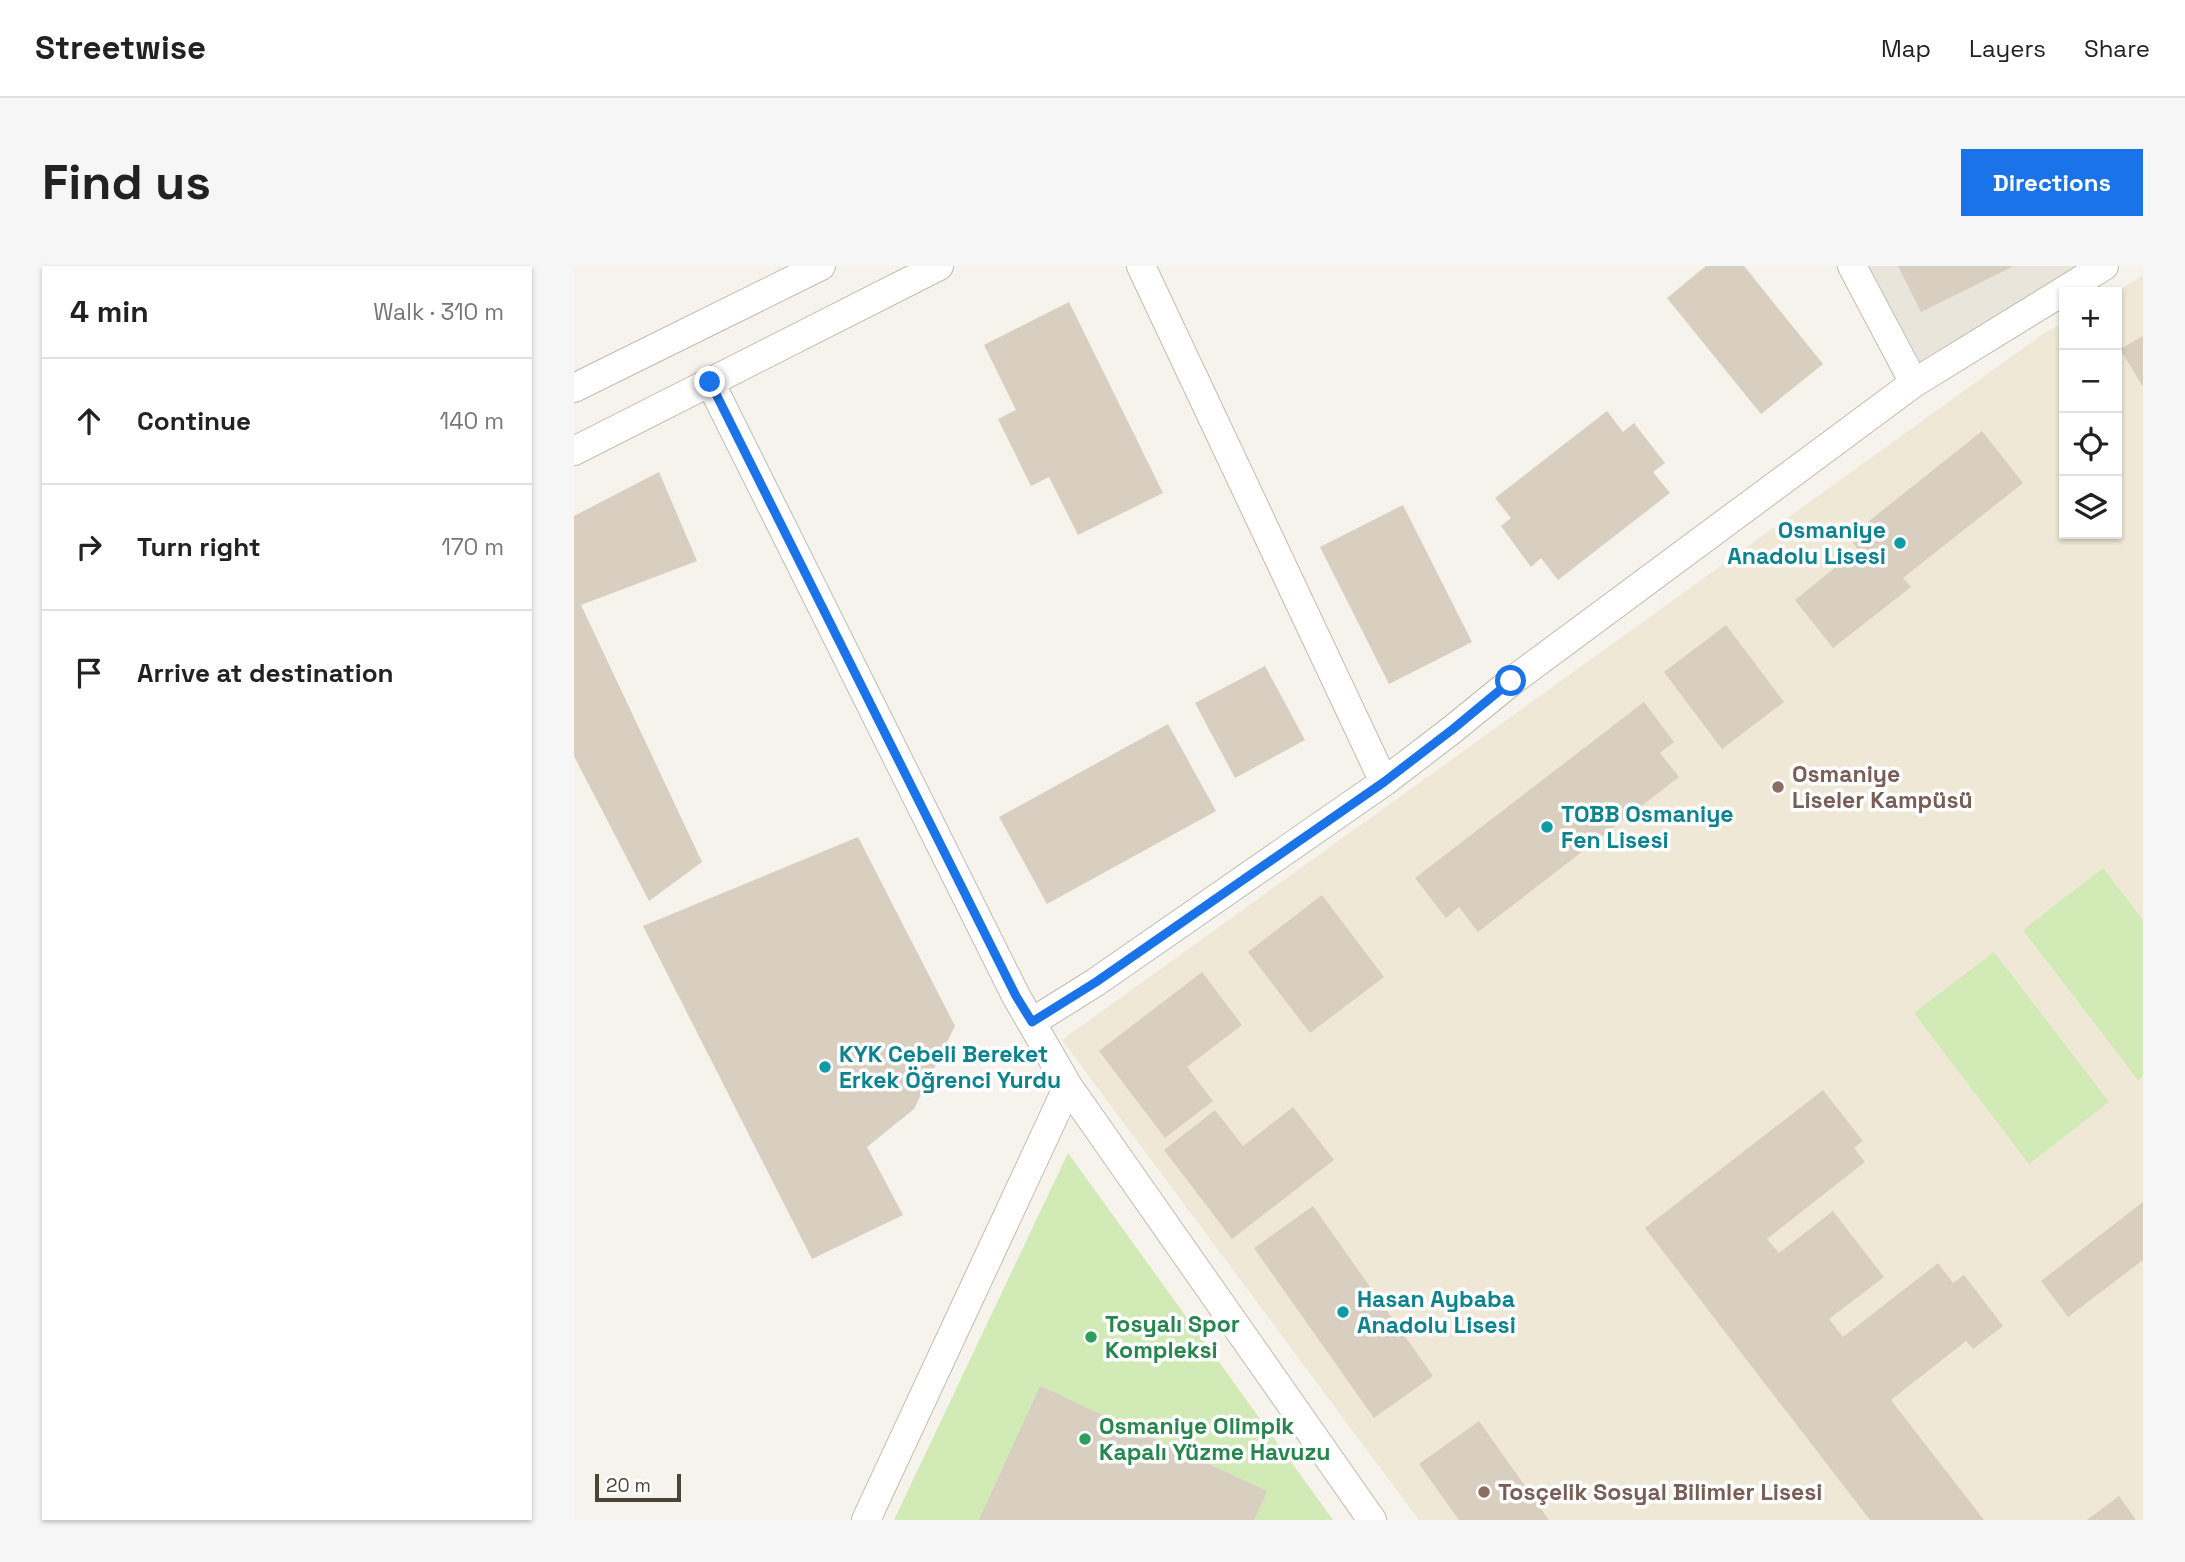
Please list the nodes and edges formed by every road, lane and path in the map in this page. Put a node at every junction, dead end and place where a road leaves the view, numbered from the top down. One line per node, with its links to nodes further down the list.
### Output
1 (821, 266): 8 (street)
2 (939, 266): 6 (street)
3 (1141, 266): 10 (street)
4 (1852, 266): 7 (street)
5 (2104, 266): 7 (street)
6 (710, 382): 9 (street); 11 (street)
7 (1914, 383): 10 (street)
8 (574, 388)
9 (574, 451)
10 (1384, 782): 11 (street)
11 (1032, 1022): 12 (street)
12 (1068, 1086): 13 (street); 14 (street)
13 (866, 1520)
14 (1372, 1520)

